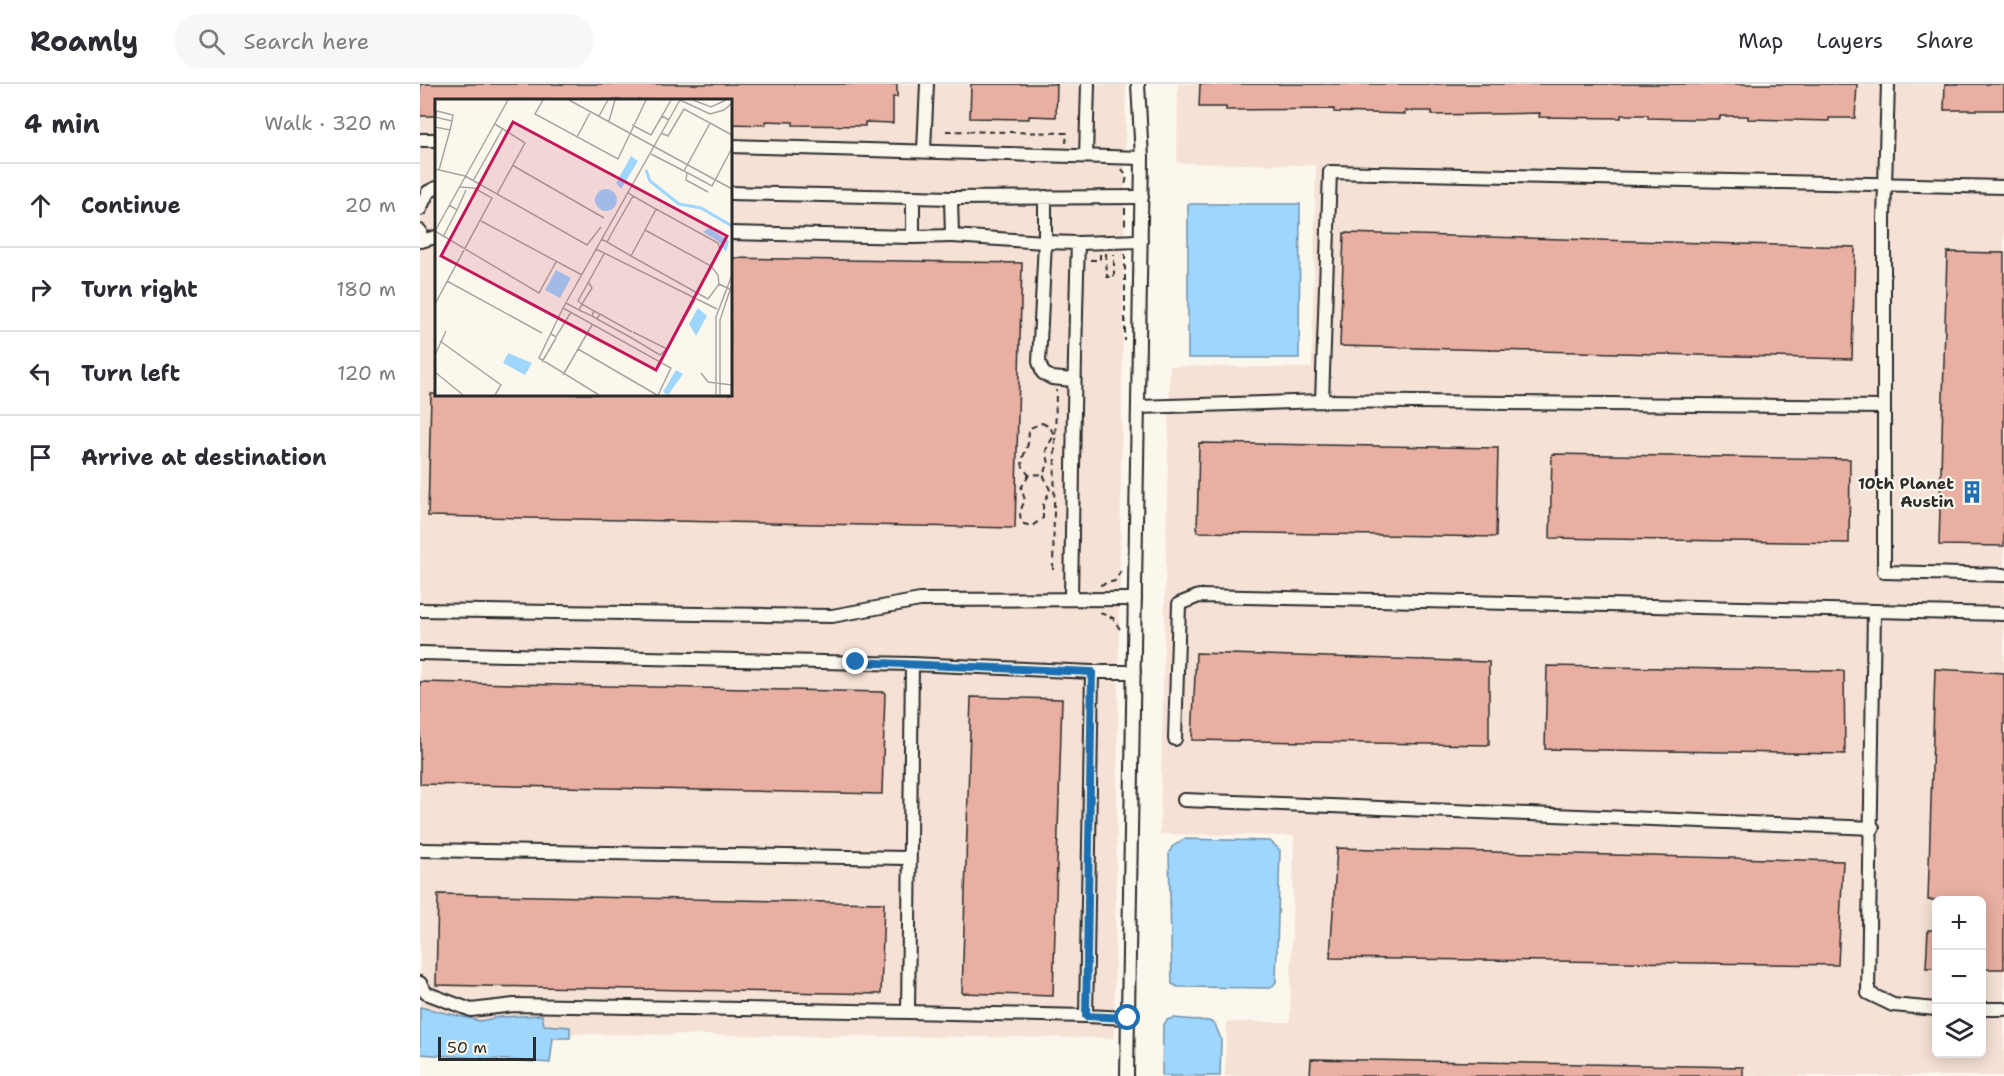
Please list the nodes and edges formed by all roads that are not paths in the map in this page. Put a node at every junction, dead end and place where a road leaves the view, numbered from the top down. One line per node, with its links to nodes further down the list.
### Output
1 (927, 84): 8 (street)
2 (1088, 84): 9 (street)
3 (1138, 84): 10 (street)
4 (1888, 84): 11 (street)
5 (420, 140): 6 (street)
6 (435, 141)
7 (732, 146): 8 (street)
8 (924, 150): 9 (street)
9 (1086, 156): 10 (street)
10 (1142, 158): 17 (street)
11 (1885, 185): 12 (street); 30 (street); 32 (street)
12 (2004, 187)
13 (435, 188): 19 (street)
14 (732, 193): 15 (street)
15 (913, 197): 18 (street); 23 (street)
16 (1045, 197): 17 (street); 18 (street); 26 (street)
17 (1142, 197): 25 (street)
18 (951, 198): 22 (street)
19 (420, 209)
20 (420, 231): 24 (street)
21 (732, 233): 23 (street)
22 (952, 236): 23 (street); 26 (street)
23 (913, 237)
24 (421, 241): 28 (street)
25 (1141, 241): 27 (street); 31 (street)
26 (1045, 242): 27 (street); 29 (street)
27 (1078, 243): 29 (street)
28 (420, 246)
29 (1073, 380): 34 (street)
30 (1323, 401): 31 (street); 32 (street)
31 (1138, 406): 35 (street)
32 (1883, 407): 33 (street)
33 (2004, 575)
34 (1071, 597): 35 (street); 36 (street)
35 (1135, 599): 42 (street)
36 (420, 610)
37 (1874, 611): 38 (street); 43 (street); 45 (street)
38 (2004, 614)
39 (420, 653): 40 (street)
40 (912, 664): 41 (street); 47 (street)
41 (1092, 672): 42 (street); 54 (street)
42 (1134, 672): 55 (street)
43 (1175, 739)
44 (1185, 800): 45 (street)
45 (1873, 828): 51 (street)
46 (420, 850): 47 (street); 48 (street)
47 (908, 858): 53 (street)
48 (420, 865)
49 (420, 983): 53 (street)
50 (1986, 1008): 52 (street)
51 (1932, 1009)
52 (2004, 1009)
53 (908, 1012): 54 (street)
54 (1086, 1016): 55 (street)
55 (1128, 1018): 56 (street)
56 (1127, 1076)

